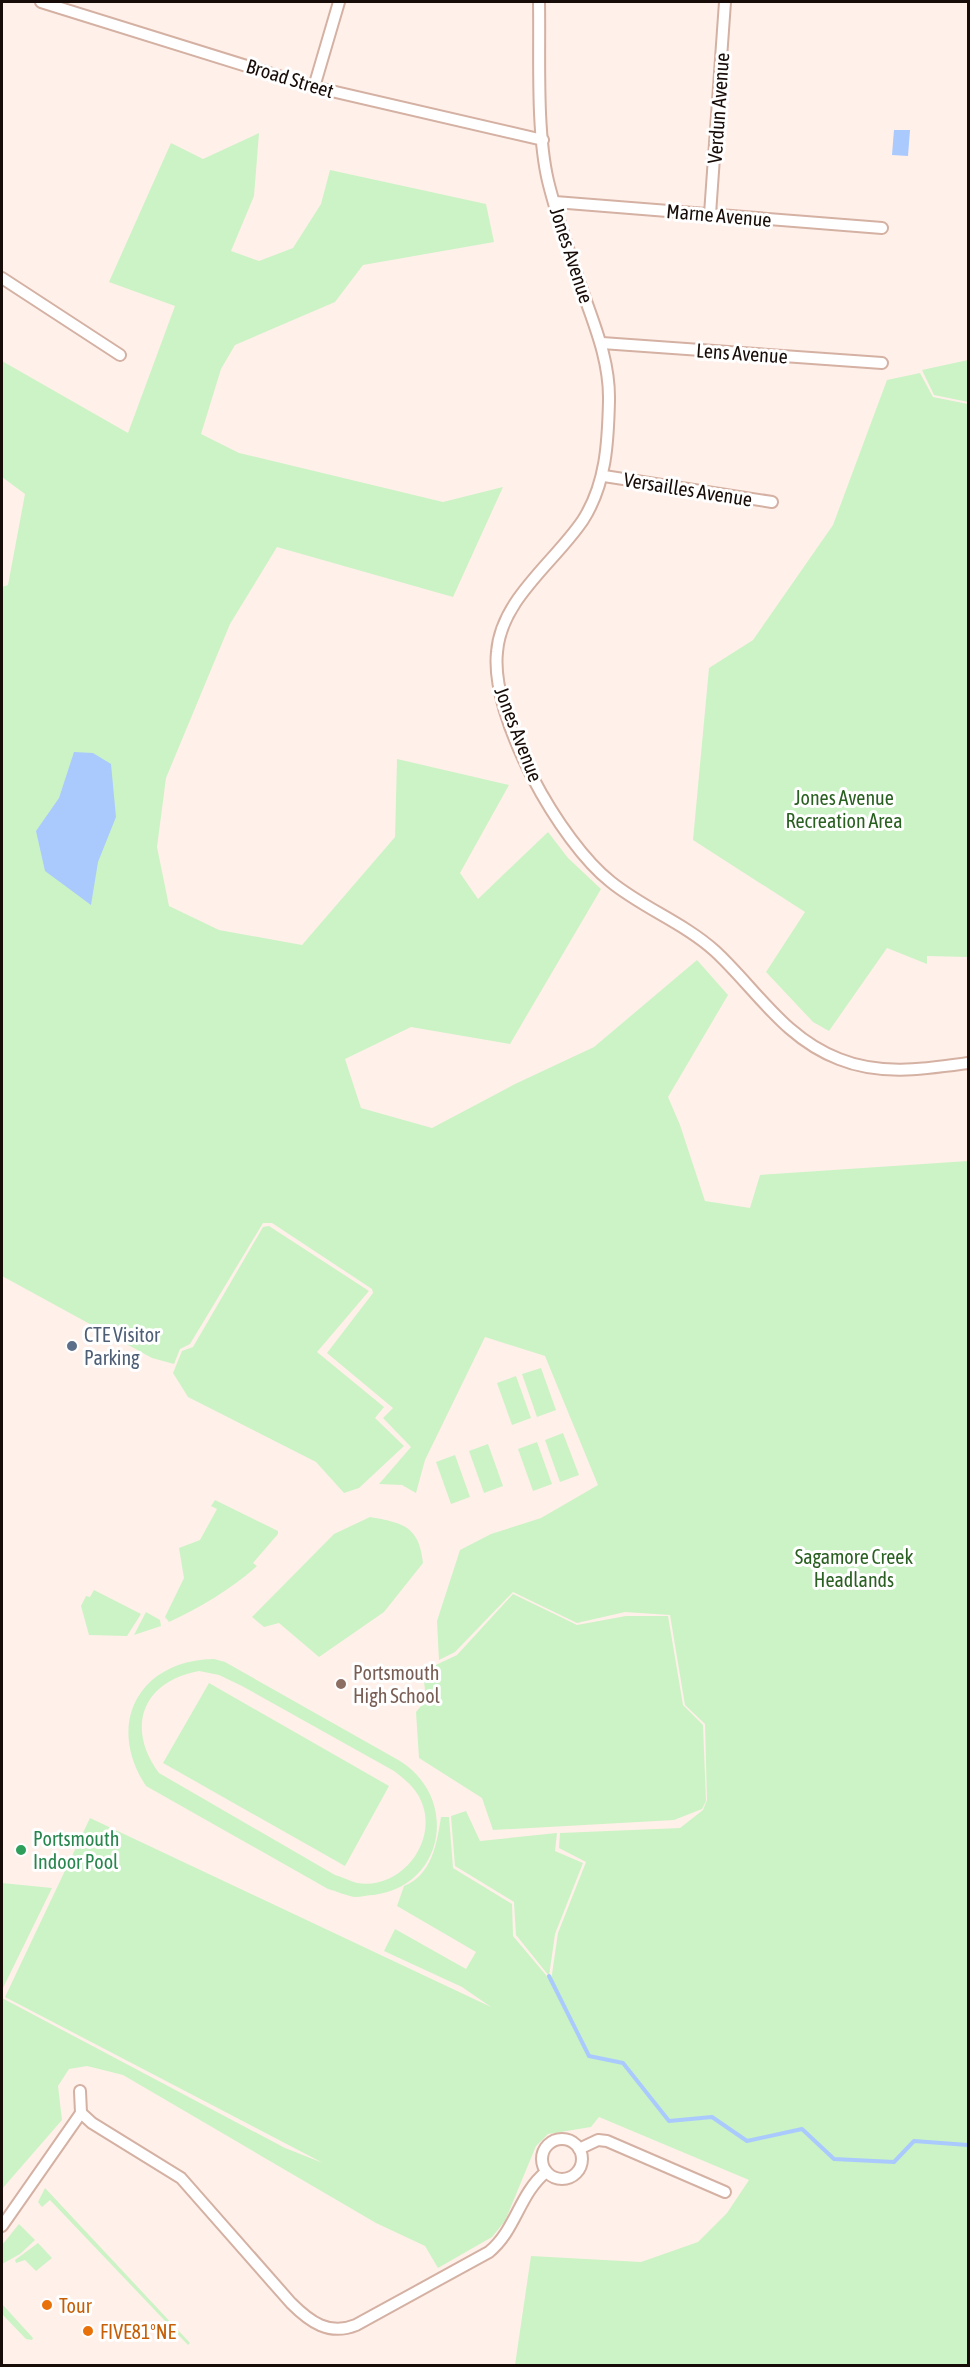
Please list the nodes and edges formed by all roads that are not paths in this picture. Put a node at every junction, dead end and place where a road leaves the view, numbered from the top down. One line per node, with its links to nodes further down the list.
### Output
1 (41, 2): 5 (street, Broad Street)
2 (339, 2): 5 (street)
3 (539, 2): 6 (street, Jones Avenue)
4 (725, 2): 8 (street, Verdun Avenue)
5 (314, 87): 6 (street, Broad Street)
6 (543, 140): 7 (street, Jones Avenue)
7 (555, 202): 8 (street, Marne Avenue); 11 (street, Jones Avenue)
8 (710, 214): 9 (street, Marne Avenue)
9 (882, 228)
10 (2, 278): 12 (street)
11 (602, 343): 13 (street, Lens Avenue); 14 (street, Jones Avenue)
12 (120, 355)
13 (882, 363)
14 (604, 476): 15 (street, Versailles Avenue); 16 (street, Jones Avenue)
15 (772, 502)
16 (969, 1063)
17 (80, 2091): 18 (street)
18 (81, 2113): 20 (street); 22 (street)
19 (579, 2149): 20 (street); 20 (street); 21 (street)
20 (546, 2172)
21 (725, 2192)
22 (2, 2226)

